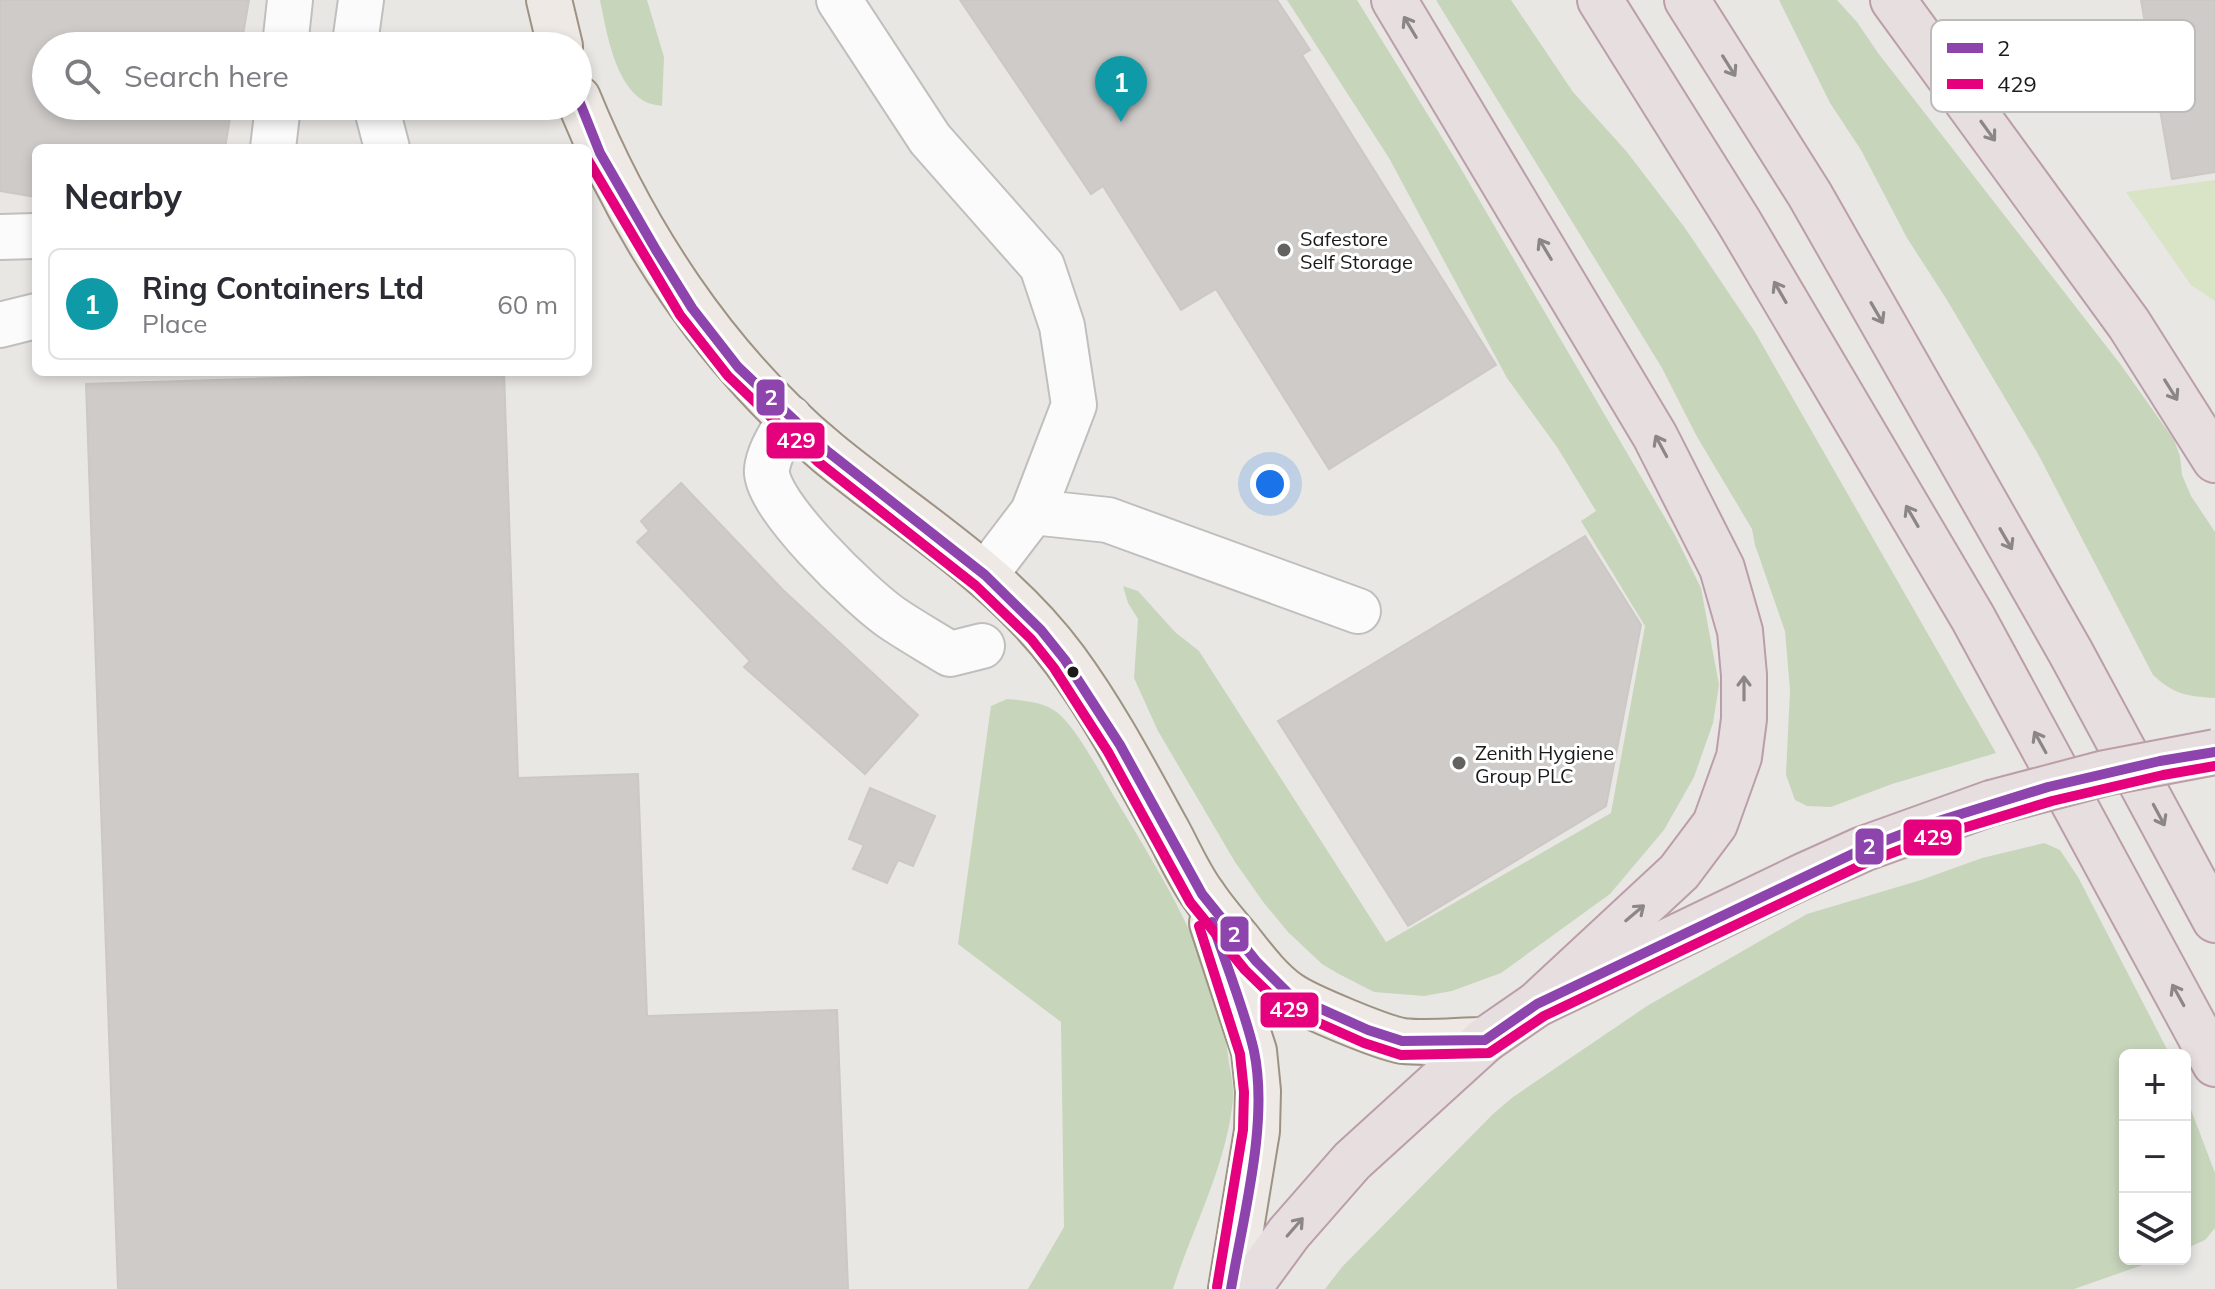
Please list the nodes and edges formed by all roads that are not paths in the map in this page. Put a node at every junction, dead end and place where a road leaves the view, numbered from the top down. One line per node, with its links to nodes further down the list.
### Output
1 (290, 0): 9 (street)
2 (361, 0): 10 (street)
3 (549, 0): 11 (main road)
4 (839, 0): 27 (street)
5 (1394, 0): 34 (highway, one-way to 5)
6 (1600, 0): 36 (highway, one-way to 6)
7 (1687, 0): 33 (highway, one-way to 33)
8 (1893, 0): 12 (highway, one-way to 12)
9 (287, 32)
10 (357, 32)
11 (557, 32)
12 (1931, 52)
13 (1975, 112): 26 (highway, one-way to 26)
14 (276, 120): 17 (street)
15 (380, 120): 18 (street)
16 (584, 120): 19 (main road)
17 (273, 144)
18 (386, 144)
19 (591, 144)
20 (594, 155): 25 (main road)
21 (32, 236): 22 (street)
22 (0, 237)
23 (32, 317): 24 (street)
24 (0, 325)
25 (790, 418): 28 (main road); 30 (street)
26 (2215, 460)
27 (1033, 512): 28 (street); 29 (street)
28 (985, 575): 32 (main road)
29 (1358, 611)
30 (982, 646)
31 (2215, 752): 34 (highway, bridge)
32 (1202, 894): 35 (main road); 37 (main road)
33 (2215, 920)
34 (1537, 1004): 35 (highway)
35 (1485, 1040): 38 (highway, one-way to 35)
36 (2215, 1064)
37 (1231, 1289)
38 (1248, 1289)

